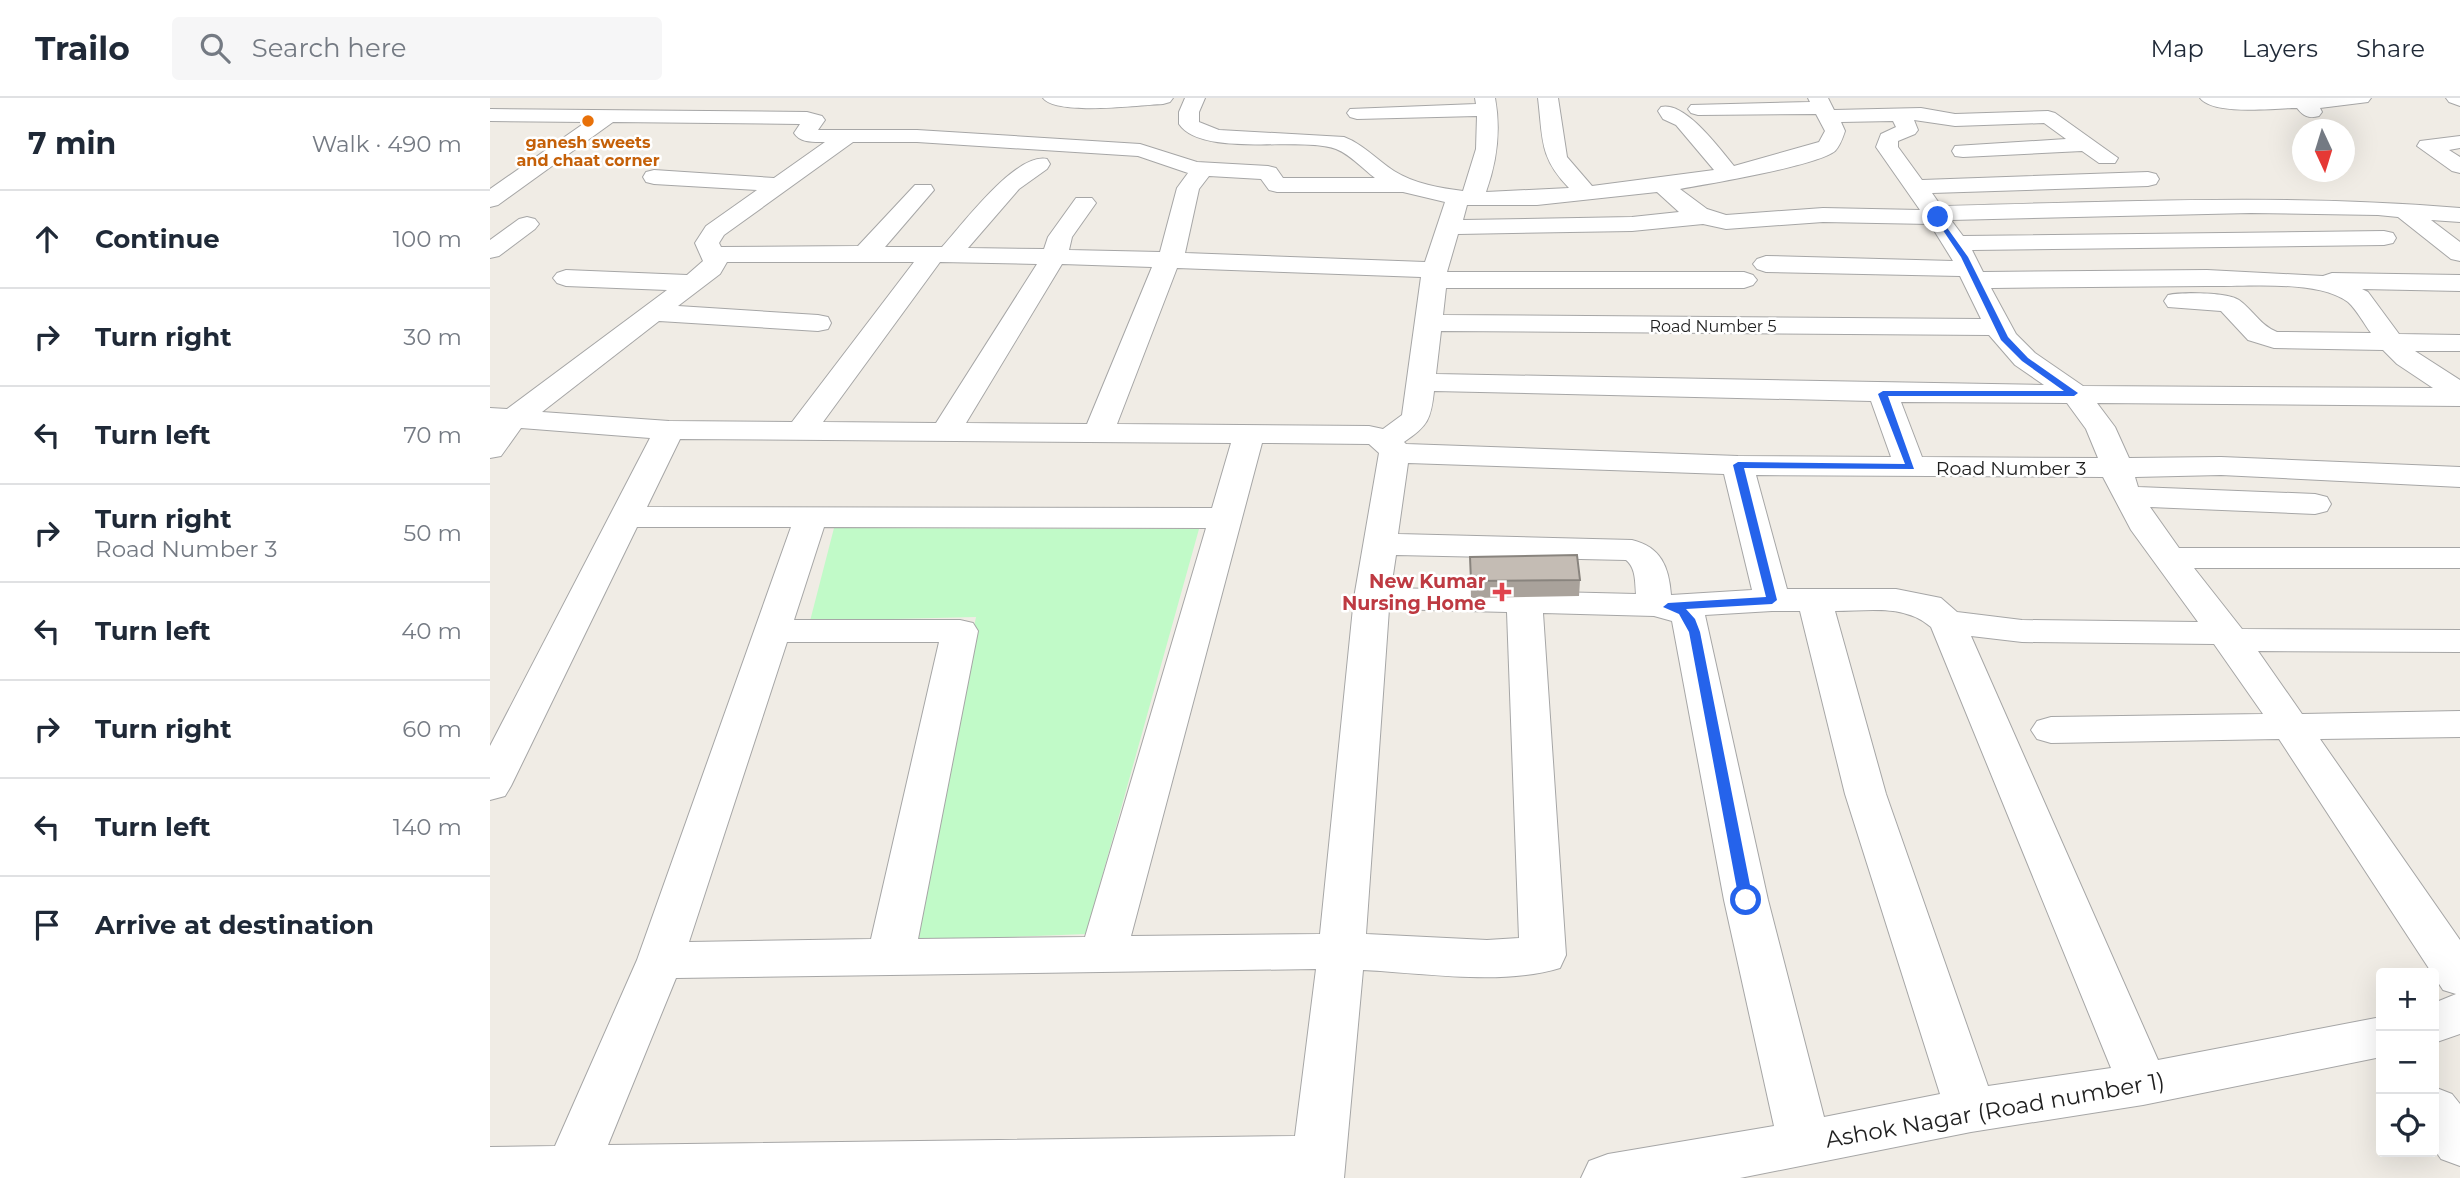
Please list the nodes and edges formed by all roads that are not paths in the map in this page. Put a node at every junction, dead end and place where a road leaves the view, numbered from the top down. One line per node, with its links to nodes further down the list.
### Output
1 (1053, 98): 2 (street)
2 (1163, 98)
3 (1195, 98): 31 (street)
4 (1548, 98): 35 (street)
5 (2210, 98): 8 (street)
6 (2361, 98): 8 (street)
7 (814, 100): 18 (street)
8 (2322, 101): 17 (street)
9 (1486, 104): 13 (street); 36 (street)
10 (1824, 107): 11 (street); 15 (street); 27 (street)
11 (1699, 109)
12 (1668, 111): 27 (street)
13 (1357, 113)
14 (490, 115): 16 (street)
15 (1901, 115): 21 (street); 33 (street)
16 (607, 117): 18 (street); 37 (street)
17 (2324, 119)
18 (815, 122): 19 (street)
19 (848, 136): 26 (street); 30 (street)
20 (2460, 142): 25 (street)
21 (2087, 144): 22 (street); 23 (street)
22 (1963, 151)
23 (2106, 158)
24 (1039, 164): 49 (street)
25 (2460, 166)
26 (1203, 169): 31 (street); 53 (street)
27 (1728, 172): 32 (street)
28 (654, 177): 30 (street)
29 (2148, 179): 33 (street)
30 (781, 184): 51 (street)
31 (1405, 185): 36 (street)
32 (1664, 186): 35 (street); 42 (street)
33 (1915, 187): 40 (street)
34 (923, 190): 48 (street)
35 (1587, 194): 36 (street)
36 (1465, 197): 44 (street)
37 (490, 200)
38 (1084, 203): 52 (street)
39 (2403, 209): 40 (street); 41 (street); 50 (street)
40 (1936, 215): 42 (street); 46 (street)
41 (2460, 215)
42 (1703, 217): 44 (street)
43 (527, 224): 47 (street)
44 (1447, 227): 55 (street)
45 (2384, 238): 46 (street)
46 (1956, 243): 61 (street)
47 (490, 251)
48 (866, 253): 49 (street); 51 (street)
49 (941, 254): 52 (street); 73 (street)
50 (2460, 254)
51 (714, 255): 59 (street)
52 (1055, 255): 53 (street); 74 (street)
53 (1171, 260): 55 (street); 75 (street)
54 (1766, 264): 61 (street)
55 (1434, 275): 57 (street); 64 (street)
56 (566, 278): 59 (street)
57 (1744, 280)
58 (2319, 281): 60 (street); 61 (street); 65 (street)
59 (693, 283): 62 (street)
60 (2460, 283)
61 (1983, 295): 64 (street, Road Number 5); 65 (street); 68 (street)
62 (654, 313): 63 (street); 71 (street)
63 (818, 323)
64 (1427, 323): 67 (street)
65 (2392, 343): 66 (street); 70 (street)
66 (2460, 343)
67 (1421, 382): 69 (street); 77 (street)
68 (2074, 393): 69 (street); 70 (street); 82 (street)
69 (1883, 394): 80 (street)
70 (2460, 395)
71 (501, 419): 72 (street, Road Number 3); 78 (street)
72 (668, 430): 73 (street, Road Number 3); 84 (street)
73 (801, 431): 74 (street, Road Number 3)
74 (945, 432): 75 (street, Road Number 3)
75 (1098, 433): 76 (street, Road Number 3)
76 (1249, 434): 77 (street, Road Number 3); 86 (street)
77 (1390, 447): 79 (street, Road Number 3); 87 (street)
78 (490, 449)
79 (1738, 465): 80 (street, Road Number 3); 91 (street)
80 (1910, 467): 82 (street, Road Number 3)
81 (2460, 477): 82 (street, Road Number 3)
82 (2122, 482): 83 (street); 88 (street)
83 (2315, 504)
84 (625, 517): 85 (street); 101 (street)
85 (811, 518): 86 (street); 96 (street)
86 (1226, 519): 105 (street)
87 (1380, 544): 90 (street); 94 (street)
88 (2169, 558): 89 (street); 97 (street)
89 (2460, 558)
90 (1372, 598): 93 (street); 104 (street)
91 (1772, 600): 92 (street); 94 (street)
92 (1815, 600): 95 (street); 113 (street)
93 (1524, 602): 94 (street); 104 (street)
94 (1661, 606): 116 (street)
95 (1947, 622): 97 (street); 112 (street)
96 (772, 631): 106 (street); 107 (street)
97 (2228, 637): 98 (street); 100 (street)
98 (2460, 641)
99 (2460, 724): 100 (street)
100 (2292, 727): 102 (street); 108 (street)
101 (505, 728): 103 (street)
102 (2051, 730)
103 (490, 786)
104 (1342, 950): 105 (street); 118 (street)
105 (1103, 953): 106 (street)
106 (891, 956): 107 (street)
107 (660, 960): 117 (street)
108 (2460, 977)
109 (2460, 1012): 110 (street)
110 (2439, 1022)
111 (2376, 1039): 112 (street, Ashok Nagar (Road number 1))
112 (2143, 1084): 113 (street, Ashok Nagar (Road number 1))
113 (1971, 1110): 116 (street, Ashok Nagar (Road number 1))
114 (2439, 1116): 115 (street)
115 (2460, 1143)
116 (1804, 1144): 120 (street, Ashok Nagar (Road number 1))
117 (572, 1168): 118 (street); 119 (street)
118 (1318, 1169)
119 (490, 1170)
120 (1608, 1178)

